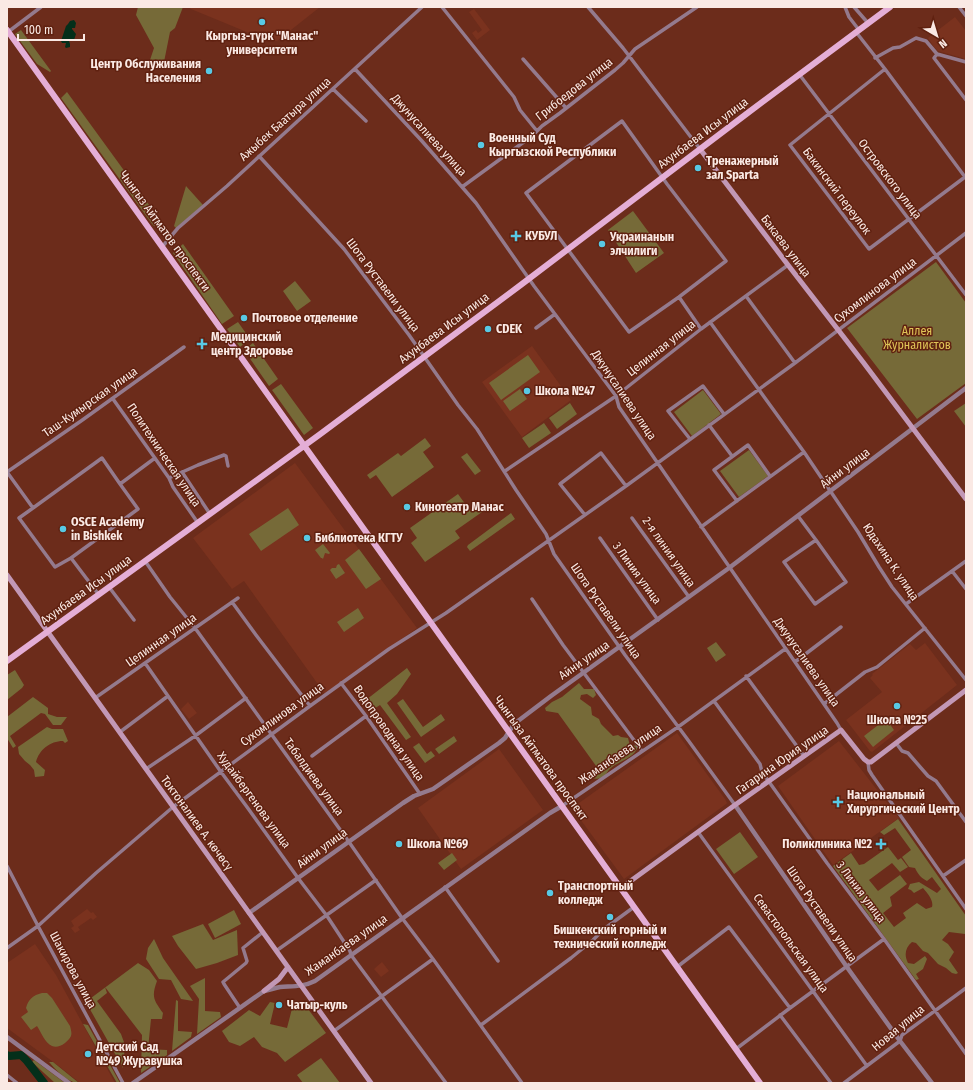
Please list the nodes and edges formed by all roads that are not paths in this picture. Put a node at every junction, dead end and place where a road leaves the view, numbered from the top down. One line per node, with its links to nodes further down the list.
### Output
1 (42, 7): 17 (street)
2 (422, 7): 23 (street, Ажыбек Баатыра улица)
3 (442, 7): 31 (street)
4 (588, 7): 19 (street, Бакаева улица)
5 (689, 7): 12 (street)
6 (697, 7): 12 (street, Грибоедова улица)
7 (845, 7): 16 (street)
8 (854, 7): 13 (street)
9 (862, 7): 13 (street)
10 (890, 7): 15 (main road, Ахунбаева Исы улица)
11 (959, 7): 14 (street)
12 (691, 11): 19 (street, Грибоедова улица)
13 (857, 11): 15 (street)
14 (966, 16)
15 (868, 23): 16 (main road, Ахунбаева Исы улица)
16 (857, 31): 20 (street); 25 (main road, Ахунбаева Исы улица)
17 (9, 35): 38 (main road, Чынгыз Айтматов проспекти)
18 (937, 54): 20 (street); 22 (street); 27 (street)
19 (628, 56): 28 (street, Грибоедова улица); 32 (street, Бакаева улица)
20 (875, 58): 24 (street)
21 (523, 59): 28 (street)
22 (966, 62)
23 (355, 69): 26 (street, Ажыбек Баатыра улица); 35 (street, Джунусалиева улица)
24 (885, 70): 29 (street, Бакинский переулок); 36 (street)
25 (799, 74): 29 (street, Островского улица); 32 (main road, Ахунбаева Исы улица)
26 (333, 89): 30 (street); 33 (street, Ажыбек Баатыра улица)
27 (966, 100)
28 (566, 108): 31 (street, Грибоедова улица)
29 (829, 114): 36 (street, Островского улица); 36 (street, Бакинский переулок)
30 (366, 121)
31 (537, 131): 35 (street, Грибоедова улица)
32 (700, 149): 34 (main road, Ахунбаева Исы улица); 41 (main road, Бакаева улица)
33 (259, 156): 38 (street, Ажыбек Баатыра улица); 52 (street, Шота Руставели улица)
34 (662, 177): 39 (main road, Ахунбаева Исы улица); 39 (street); 45 (street)
35 (462, 187): 42 (street, Джунусалиева улица)
36 (908, 220): 40 (street, Островского улица)
37 (966, 233): 40 (street, Сухомлинова улица)
38 (162, 247): 62 (main road, Чынгыз Айтматов проспекти)
39 (567, 250): 42 (main road, Ахунбаева Исы улица); 45 (street)
40 (936, 256): 43 (street, Островского улица); 50 (street, Сухомлинова улица)
41 (788, 265): 44 (street, Целинная улица); 50 (main road, Бакаева улица)
42 (529, 279): 46 (street, Джунусалиева улица); 52 (main road, Ахунбаева Исы улица)
43 (966, 295)
44 (746, 296): 47 (street, Целинная улица); 53 (street)
45 (679, 297): 49 (street)
46 (555, 314): 48 (street); 56 (street, Джунусалиева улица)
47 (710, 322): 49 (street, Целинная улица); 55 (street, Юдахина К. улица)
48 (536, 328)
49 (701, 329): 56 (street, Целинная улица)
50 (838, 330): 53 (street, Сухомлинова улица); 60 (main road, Бакаева улица)
51 (184, 347): 57 (street, Таш-Кумырская улица)
52 (424, 357): 62 (main road, Ахунбаева Исы улица); 68 (street, Шота Руставели улица)
53 (795, 363): 55 (street, Сухомлинова улица)
54 (966, 388): 60 (street, Айни улица)
55 (759, 389): 58 (street, Сухомлинова улица); 63 (street, Юдахина К. улица)
56 (616, 396): 66 (street, Джунусалиева улица); 68 (street, Целинная улица)
57 (113, 399): 65 (street, Политехническая улица); 69 (street, Таш-Кумырская улица)
58 (724, 414): 59 (street, Сухомлинова улица); 61 (street)
59 (709, 426): 61 (street, Сухомлинова улица); 64 (street)
60 (913, 429): 75 (street, Айни улица); 76 (main road, Бакаева улица)
61 (690, 439): 66 (street, Сухомлинова улица)
62 (304, 446): 79 (main road, Ахунбаева Исы улица); 104 (main road, Чынгыза Айтматова проспект)
63 (804, 452): 71 (street); 75 (street, Юдахина К. улица)
64 (732, 456): 71 (street); 77 (street)
65 (155, 458): 72 (street, Политехническая улица); 73 (street)
66 (658, 463): 74 (street, Сухомлинова улица); 84 (street, Джунусалиева улица)
67 (228, 466): 70 (street)
68 (505, 471): 87 (street, Шота Руставели улица)
69 (7, 472): 78 (street)
70 (182, 472): 72 (street); 79 (street)
71 (770, 476): 77 (street)
72 (169, 478): 83 (street, Политехническая улица)
73 (120, 484): 78 (street); 88 (street)
74 (626, 486): 80 (street, Сухомлинова улица); 80 (street)
75 (830, 491): 81 (street, Айни улица); 101 (street, Юдахина К. улица)
76 (966, 499)
77 (737, 501): 84 (street)
78 (33, 508): 88 (street)
79 (210, 514): 83 (main road, Ахунбаева Исы улица)
80 (585, 515): 87 (street, Сухомлинова улица)
81 (798, 516): 86 (street); 91 (street, Айни улица)
82 (632, 518): 98 (street, 2-я линия улица)
83 (198, 523): 89 (main road, Ахунбаева Исы улица)
84 (701, 527): 91 (street, Джунусалиева улица)
85 (600, 538): 103 (street, 3 Линия улица)
86 (816, 540): 86 (street)
87 (549, 541): 104 (street, Сухомлинова улица); 109 (street, Шота Руставели улица)
88 (71, 558): 96 (street)
89 (145, 561): 94 (main road, Ахунбаева Исы улица); 106 (street, Табалдиева улица)
90 (966, 561): 92 (street)
91 (729, 568): 98 (street, Айни улица); 110 (street, Джунусалиева улица)
92 (952, 571): 95 (street); 101 (street)
93 (7, 575): 108 (main road, Токтоналиев А. көчөсү)
94 (109, 587): 96 (main road, Ахунбаева Исы улица); 102 (street)
95 (966, 589)
96 (99, 595): 108 (main road, Ахунбаева Исы улица)
97 (238, 598): 100 (street, Целинная улица)
98 (689, 598): 103 (street, Айни улица)
99 (532, 599): 114 (street)
100 (232, 602): 106 (street, Целинная улица); 124 (street)
101 (906, 604): 107 (street, Юдахина К. улица)
102 (134, 620)
103 (658, 620): 109 (street, Айни улица)
104 (431, 623): 117 (street, Сухомлинова улица); 129 (main road, Чынгыза Айтматова проспект)
105 (841, 627): 112 (street)
106 (195, 628): 113 (street, Целинная улица); 121 (street, Табалдиева улица)
107 (925, 628): 116 (street, Юдахина К. улица); 123 (street)
108 (48, 632): 111 (main road, Ахунбаева Исы улица); 120 (main road, Токтоналиев А. көчөсү)
109 (620, 648): 114 (street, Айни улица); 126 (street, Шота Руставели улица)
110 (785, 649): 112 (street, Джунусалиева улица); 115 (street, Жаманбаева улица)
111 (7, 661)
112 (795, 662): 123 (street, Джунусалиева улица)
113 (145, 663): 119 (street, Худайбергенова улица); 120 (street, Целинная улица)
114 (584, 673): 129 (street, Айни улица); 133 (street)
115 (746, 676): 122 (street, Жаманбаева улица); 135 (street)
116 (966, 680)
117 (341, 683): 124 (street, Сухомлинова улица); 125 (street, Водопроводная улица)
118 (966, 690): 132 (main road)
119 (168, 696): 128 (street); 131 (street, Худайбергенова улица)
120 (95, 698): 128 (main road, Токтоналиев А. көчөсү)
121 (246, 698): 130 (street, Табалдиева улица); 131 (street)
122 (714, 701): 126 (street, Жаманбаева улица); 139 (street, 3 Линия улица)
123 (824, 704): 127 (street, Джунусалиева улица)
124 (310, 706): 130 (street, Сухомлинова улица)
125 (366, 716): 134 (street); 140 (street, Водопроводная улица)
126 (678, 727): 133 (street, Жаманбаева улица); 141 (street, Шота Руставели улица)
127 (841, 730): 135 (main road, Гагарина Юрия улица); 136 (main road, Гагарина Юрия улица)
128 (120, 732): 137 (main road, Токтоналиев А. көчөсү)
129 (509, 732): 140 (street, Айни улица); 142 (main road, Чынгыза Айтматова проспект)
130 (271, 734): 138 (street, Сухомлинова улица); 146 (street, Табалдиева улица)
131 (195, 736): 137 (street); 138 (street, Худайбергенова улица)
132 (896, 743): 136 (main road); 144 (street)
133 (642, 751): 142 (street, Жаманбаева улица)
134 (312, 756)
135 (804, 756): 139 (main road, Гагарина Юрия улица)
136 (868, 762): 149 (street)
137 (146, 769): 143 (main road, Токтоналиев А. көчөсү)
138 (221, 772): 143 (street, Сухомлинова улица); 150 (street, Худайбергенова улица)
139 (769, 781): 141 (main road, Гагарина Юрия улица); 161 (street, 3 Линия улица)
140 (420, 794): 146 (street, Айни улица)
141 (735, 805): 145 (main road, Гагарина Юрия улица); 167 (street, Шота Руставели улица)
142 (562, 806): 152 (street, Жаманбаева улица); 153 (main road, Чынгыза Айтматова проспект)
143 (173, 807): 156 (main road, Токтоналиев А. көчөсү); 159 (street, Сухомлинова улица)
144 (966, 822)
145 (698, 832): 153 (main road, Гагарина Юрия улица); 173 (street, Севастопольская улица)
146 (349, 842): 150 (street, Айни улица); 151 (street, Табалдиева улица)
147 (966, 860): 149 (street)
148 (7, 866): 159 (street, Шакирова улица)
149 (943, 876): 155 (street)
150 (298, 878): 156 (street, Айни улица); 157 (street, Худайбергенова улица)
151 (376, 880): 157 (street); 158 (street, Табалдиева улица)
152 (445, 888): 158 (street, Жаманбаева улица); 166 (street)
153 (621, 888): 154 (main road, Чынгыза Айтматова проспект)
154 (634, 907): 169 (main road, Чынгыза Айтматова проспект); 179 (street)
155 (966, 909)
156 (249, 913): 160 (main road, Токтоналиев А. көчөсү)
157 (327, 916): 163 (street); 164 (street, Худайбергенова улица)
158 (402, 918): 164 (street, Жаманбаева улица); 165 (street, Табалдиева улица)
159 (38, 926): 162 (street, Сухомлинова улица); 189 (street, Шакирова улица)
160 (263, 932): 163 (main road, Токтоналиев А. көчөсү); 175 (street)
161 (884, 939): 167 (street); 177 (street, 3 Линия улица)
162 (7, 948)
163 (276, 951): 168 (main road, Токтоналиев А. көчөсү)
164 (351, 955): 170 (street, Жаманбаева улица); 174 (street, Худайбергенова улица)
165 (433, 959): 174 (street); 179 (street, Табалдиева улица)
166 (498, 961)
167 (847, 966): 173 (street); 182 (street, Шота Руставели улица)
168 (288, 967): 170 (main road, Токтоналиев А. көчөсү); 172 (main road)
169 (677, 967): 176 (street); 183 (main road, Чынгыза Айтматова проспект)
170 (302, 986): 172 (street, Жаманбаева улица); 180 (main road, Токтоналиев А. көчөсү)
171 (966, 988): 177 (street, Новая улица)
172 (264, 991): 175 (street, Жаманбаева улица)
173 (813, 991): 176 (street); 185 (street, Севастопольская улица)
174 (382, 995): 180 (street); 192 (street, Худайбергенова улица)
175 (240, 1008): 190 (street, Жаманбаева улица)
176 (790, 1008): 178 (street)
177 (935, 1011): 182 (street, Новая улица); 184 (street, 3 Линия улица)
178 (780, 1015): 183 (street); 195 (street)
179 (481, 1025): 193 (street, Табалдиева улица)
180 (334, 1031): 191 (main road, Токтоналиев А. көчөсү)
181 (7, 1037): 188 (street)
182 (900, 1041): 185 (street, Новая улица); 197 (street, Шота Руставели улица)
183 (736, 1049): 194 (main road, Чынгыза Айтматова проспект)
184 (966, 1054)
185 (867, 1066): 196 (street, Новая улица)
186 (7, 1075): 187 (street)
187 (17, 1083)
188 (69, 1083)
189 (122, 1083)
190 (133, 1083)
191 (371, 1083)
192 (446, 1083)
193 (522, 1083)
194 (760, 1083)
195 (831, 1083)
196 (844, 1083)
197 (932, 1083)

